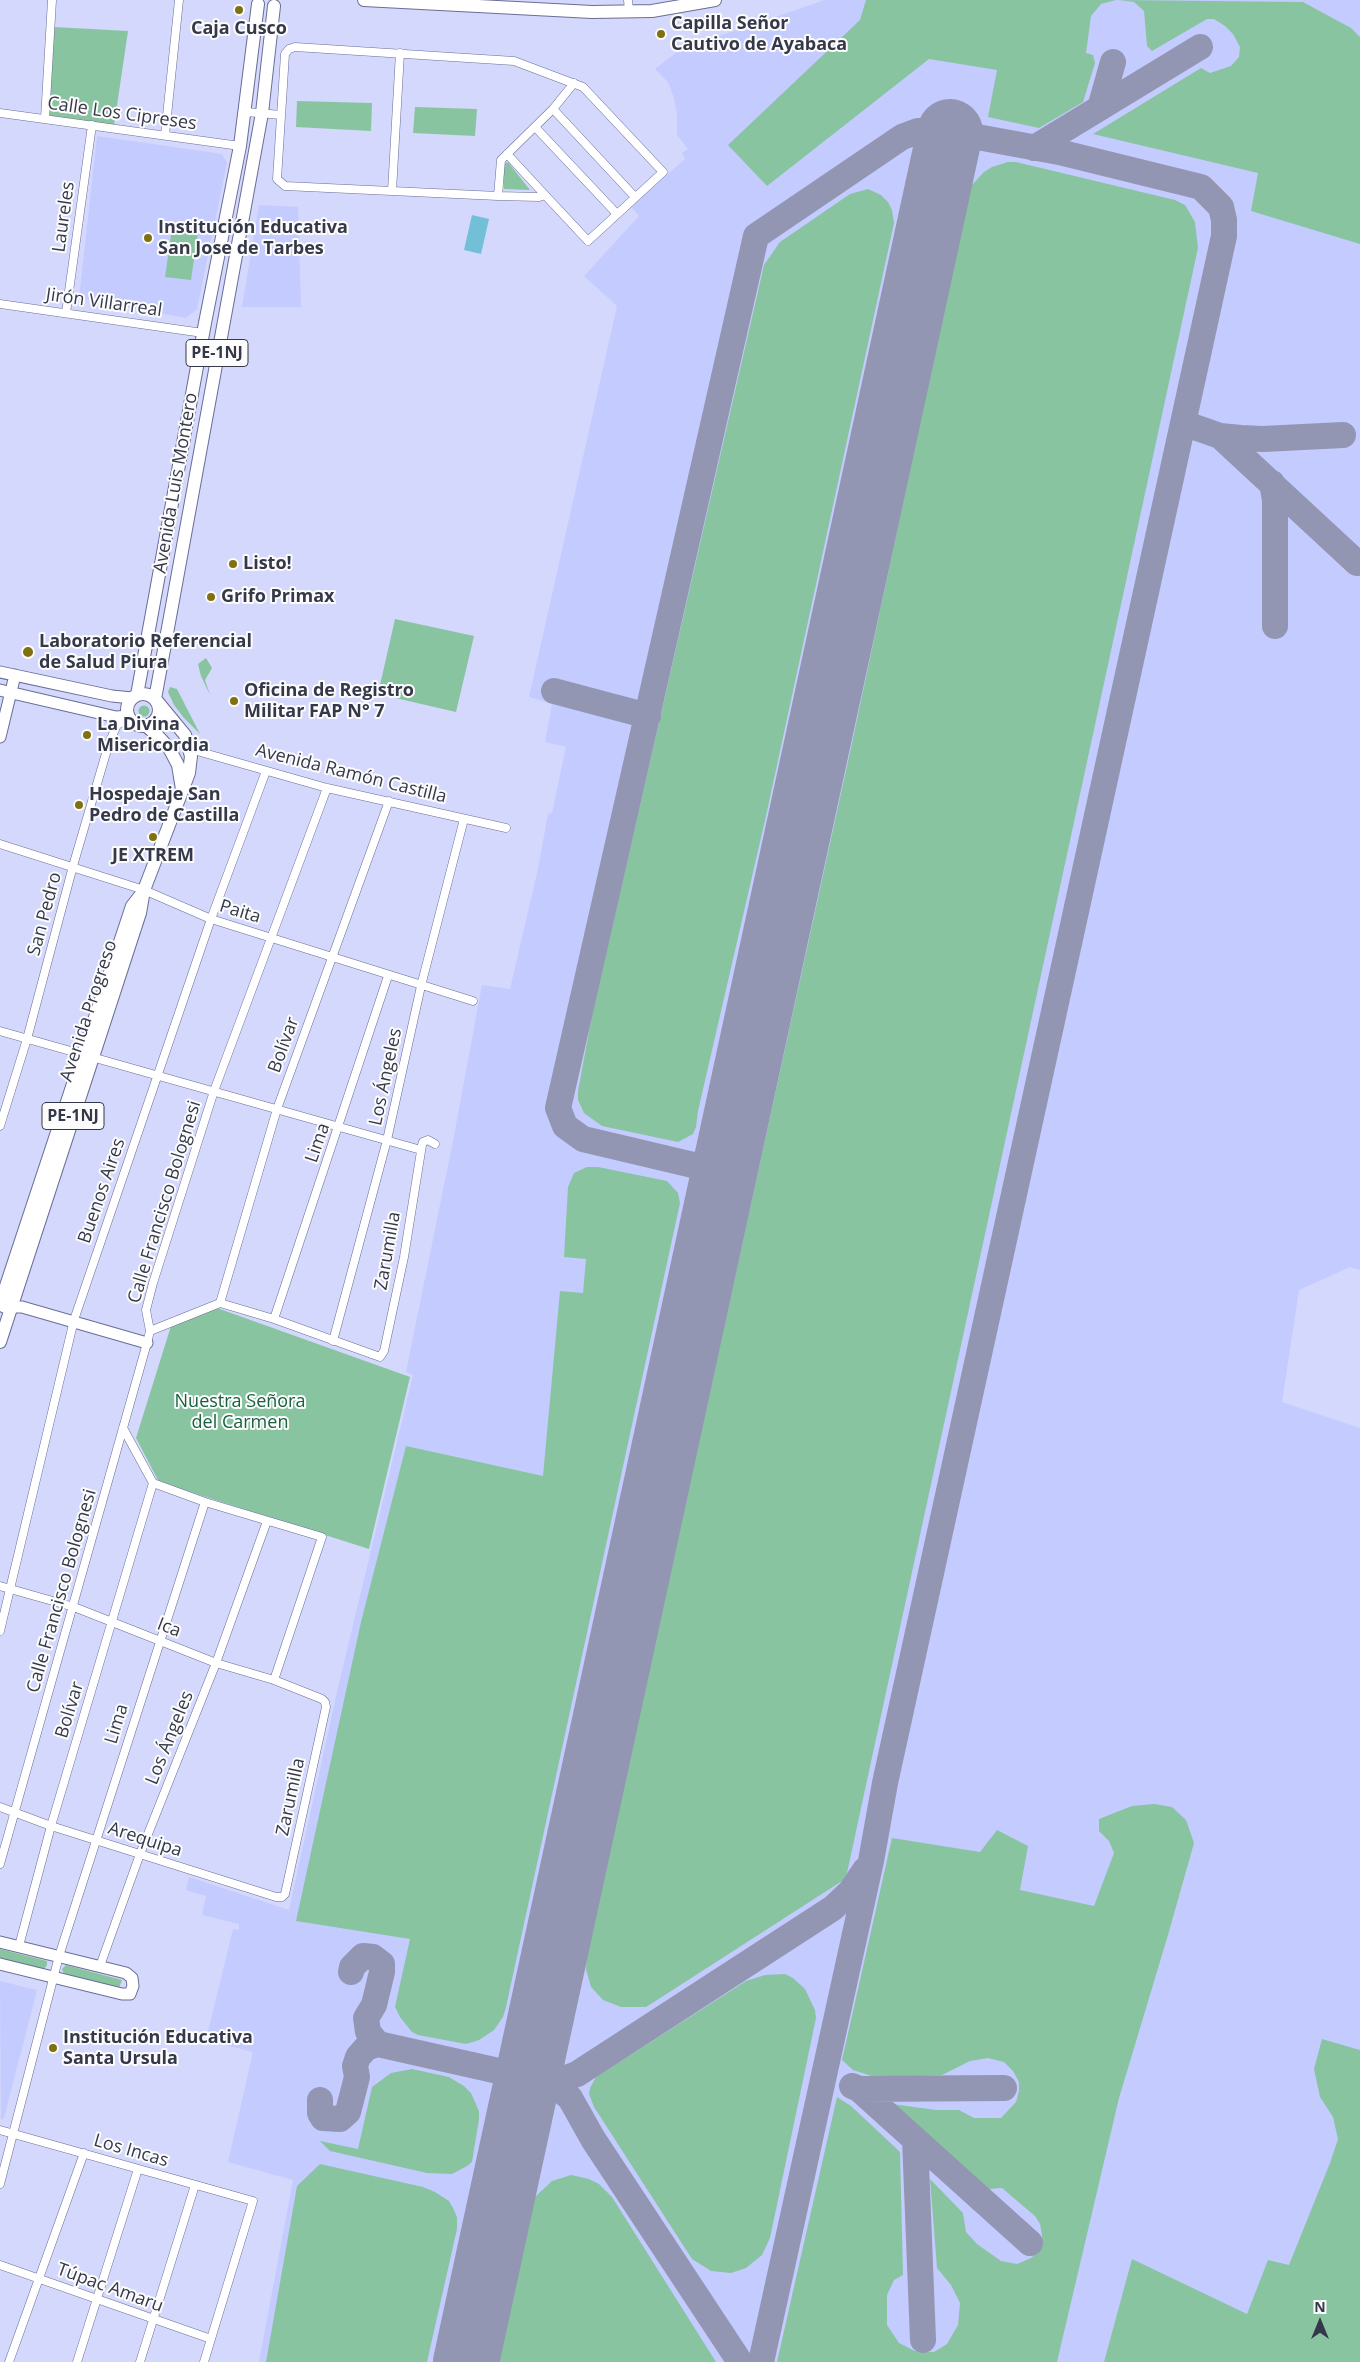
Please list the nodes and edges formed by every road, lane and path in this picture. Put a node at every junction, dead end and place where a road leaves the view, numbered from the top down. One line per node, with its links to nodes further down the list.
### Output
1 (52, 0): 15 (street)
2 (179, 0): 18 (street)
3 (364, 0): 7 (main road)
4 (715, 0): 7 (main road)
5 (256, 2): 6 (main road, PE-1NJ); 11 (main road, Avenida Luis Montero / PE-1NJ)
6 (278, 3): 13 (main road, Avenida Luis Montero / PE-1NJ)
7 (628, 6)
8 (400, 53): 9 (street); 14 (street); 21 (street)
9 (574, 83): 10 (street); 24 (street)
10 (553, 109): 17 (street); 24 (street)
11 (246, 112): 13 (street); 19 (main road, Avenida Luis Montero / PE-1NJ)
12 (0, 113): 15 (street, Calle Los Cipreses)
13 (262, 113): 14 (street); 30 (main road, Avenida Luis Montero / PE-1NJ)
14 (281, 115): 21 (street)
15 (45, 119): 16 (street, Calle Los Cipreses)
16 (92, 125): 18 (street, Calle Los Cipreses); 27 (street, Laureles)
17 (535, 127): 20 (street); 25 (street)
18 (165, 135): 19 (street, Calle Los Cipreses)
19 (240, 146): 28 (main road, Avenida Luis Montero / PE-1NJ)
20 (507, 154): 22 (street); 23 (street)
21 (392, 191): 23 (street)
22 (545, 195): 23 (street); 25 (street)
23 (498, 196)
24 (635, 197): 25 (street)
25 (617, 214)
26 (0, 304): 27 (street, Jirón Villarreal)
27 (66, 313): 28 (street, Jirón Villarreal)
28 (203, 333): 29 (main road, Avenida Luis Montero / PE-1NJ)
29 (159, 573): 30 (main road); 31 (main road, Avenida Luis Montero / PE-1NJ)
30 (177, 576): 32 (main road, Avenida Luis Montero / PE-1NJ)
31 (147, 640): 32 (main road); 36 (main road, Avenida Luis Montero / PE-1NJ)
32 (165, 643): 37 (main road, Avenida Luis Montero / PE-1NJ)
33 (0, 672): 34 (street)
34 (15, 675): 35 (street); 36 (street)
35 (5, 691): 38 (street); 40 (street)
36 (134, 697): 37 (main road); 38 (main road, PE-1NJ)
37 (156, 700): 39 (main road, PE-1NJ); 41 (main road)
38 (129, 717): 39 (main road); 49 (street, San Pedro)
39 (145, 725): 44 (main road)
40 (0, 737)
41 (190, 749): 42 (street, Avenida Ramón Castilla); 44 (main road, Avenida Progreso / PE-1NJ)
42 (266, 771): 43 (street, Avenida Ramón Castilla); 51 (street, Buenos Aires)
43 (327, 788): 45 (street, Avenida Ramón Castilla); 52 (street, Calle Francisco Bolognesi)
44 (183, 794): 50 (main road, Avenida Progreso / PE-1NJ)
45 (389, 801): 46 (street, Avenida Ramón Castilla); 53 (street, Bolívar)
46 (464, 819): 47 (street, Avenida Ramón Castilla); 55 (street, Los Ángeles)
47 (506, 828)
48 (0, 844): 49 (street, Paita)
49 (73, 866): 50 (street, Paita); 58 (street, San Pedro)
50 (144, 890): 51 (street, Paita); 59 (main road, Avenida Progreso / PE-1NJ)
51 (211, 919): 52 (street, Paita); 60 (street, Buenos Aires)
52 (273, 938): 53 (street, Paita); 61 (street, Calle Francisco Bolognesi)
53 (332, 957): 54 (street, Paita); 62 (street, Bolívar)
54 (388, 976): 55 (street, Paita); 64 (street, Lima)
55 (421, 986): 56 (street, Paita); 65 (street, Los Ángeles)
56 (473, 1001)
57 (0, 1032): 58 (street)
58 (27, 1039): 59 (street); 63 (street, San Pedro)
59 (88, 1057): 60 (street); 68 (main road, Avenida Progreso / PE-1NJ)
60 (158, 1076): 61 (street); 71 (street, Buenos Aires)
61 (214, 1092): 62 (street); 72 (street, Calle Francisco Bolognesi)
62 (277, 1109): 64 (street); 69 (street, Bolívar)
63 (0, 1126)
64 (339, 1127): 65 (street); 70 (street, Lima)
65 (387, 1140): 67 (street); 73 (street, Los Ángeles)
66 (435, 1144): 67 (street)
67 (421, 1150): 73 (street, Zarumilla)
68 (7, 1302): 71 (street); 74 (main road, Avenida Progreso / PE-1NJ)
69 (220, 1303): 70 (street); 72 (street)
70 (274, 1319): 73 (street)
71 (74, 1320): 75 (street); 81 (street, Buenos Aires)
72 (150, 1331): 75 (street, Calle Francisco Bolognesi)
73 (333, 1340)
74 (0, 1342)
75 (147, 1344): 76 (street, Calle Francisco Bolognesi)
76 (122, 1428): 77 (street); 82 (street, Calle Francisco Bolognesi)
77 (153, 1483): 78 (street); 83 (street, Bolívar)
78 (205, 1502): 79 (street); 85 (street, Lima)
79 (267, 1521): 86 (street, Los Ángeles); 87 (street)
80 (0, 1586): 81 (street, Ica)
81 (10, 1589): 82 (street, Ica); 84 (street, Buenos Aires)
82 (74, 1607): 83 (street, Ica); 90 (street, Calle Francisco Bolognesi)
83 (111, 1622): 85 (street, Ica); 91 (street, Bolívar)
84 (0, 1631)
85 (159, 1641): 86 (street, Ica); 92 (street, Lima)
86 (216, 1662): 87 (street, Ica); 93 (street, Los Ángeles)
87 (274, 1680): 88 (street, Ica)
88 (325, 1702): 95 (street, Zarumilla)
89 (0, 1806): 90 (street, Arequipa)
90 (14, 1811): 91 (street, Arequipa); 94 (street, Calle Francisco Bolognesi)
91 (51, 1826): 92 (street, Arequipa); 97 (street, Bolívar)
92 (97, 1840): 93 (street, Arequipa); 98 (street, Lima)
93 (140, 1854): 95 (street, Arequipa); 100 (street, Los Ángeles)
94 (0, 1864)
95 (282, 1896)
96 (0, 1942): 97 (street)
97 (19, 1946): 98 (street)
98 (59, 1956): 100 (street); 101 (street, Lima)
99 (0, 1964): 101 (street)
100 (100, 1966): 101 (street)
101 (54, 1977): 103 (street, Lima)
102 (0, 2130): 103 (street, Los Incas)
103 (13, 2134): 104 (street, Los Incas); 106 (street, Lima)
104 (84, 2154): 105 (street, Los Incas); 109 (street)
105 (138, 2169): 107 (street, Los Incas); 110 (street)
106 (0, 2184)
107 (195, 2185): 111 (street); 112 (street, Los Incas)
108 (0, 2265): 109 (street, Túpac Amaru)
109 (39, 2278): 110 (street, Túpac Amaru); 113 (street)
110 (96, 2300): 111 (street, Túpac Amaru); 114 (street)
111 (154, 2319): 112 (street, Túpac Amaru); 115 (street)
112 (211, 2339): 116 (street)
113 (9, 2362)
114 (77, 2362)
115 (140, 2362)
116 (204, 2362)

